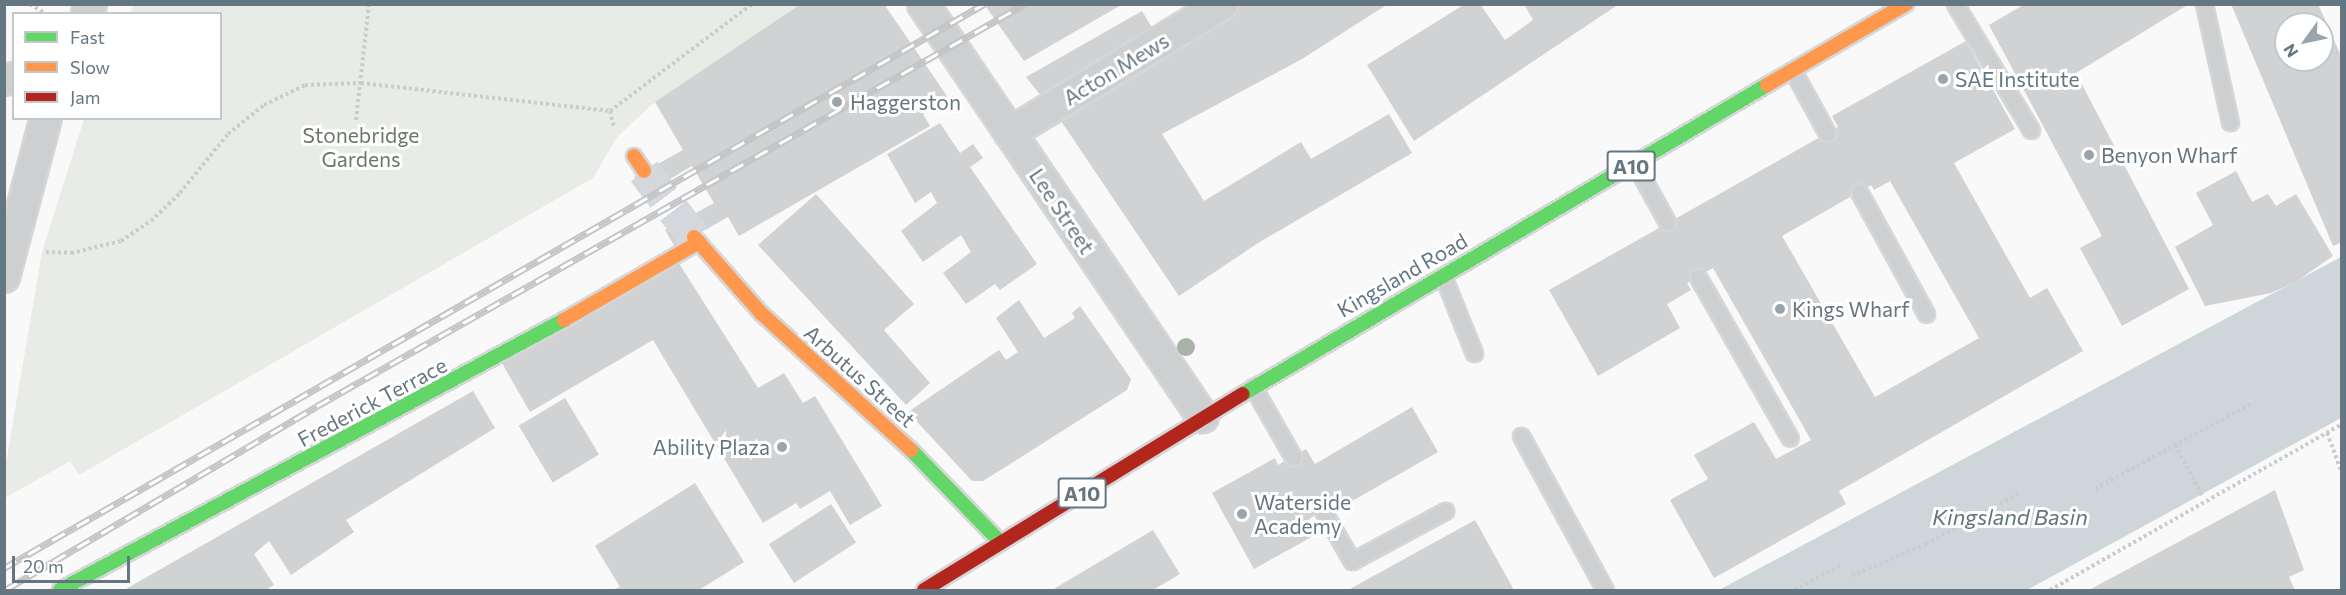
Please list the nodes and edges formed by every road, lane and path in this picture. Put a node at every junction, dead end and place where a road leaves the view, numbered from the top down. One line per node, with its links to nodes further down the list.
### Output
1 (30, 4): 10 (path)
2 (369, 4): 13 (path)
3 (752, 4): 13 (path)
4 (923, 4): 18 (street, Lee Street)
5 (1222, 4): 18 (street, Acton Mews)
6 (1955, 4): 17 (lane)
7 (2204, 4): 16 (lane)
8 (1905, 5): 12 (main road, Kingsland Road / A10)
9 (51, 7): 11 (path)
10 (43, 12)
11 (47, 12)
12 (1793, 71): 19 (lane); 21 (main road, Kingsland Road / A10)
13 (361, 83): 15 (path); 26 (path)
14 (45, 120): 28 (street)
15 (356, 120)
16 (2230, 122)
17 (2031, 130)
18 (1010, 133): 34 (street, Lee Street)
19 (1827, 133)
20 (634, 156): 22 (main road)
21 (1635, 164): 24 (lane); 27 (main road, Kingsland Road / A10)
22 (644, 171)
23 (1859, 192): 30 (lane)
24 (1667, 222)
25 (696, 239): 47 (main road, Arbutus Street); 50 (main road, Frederick Terrace)
26 (42, 252)
27 (1443, 276): 31 (lane); 32 (main road, Kingsland Road / A10)
28 (4, 277)
29 (1698, 277): 38 (lane)
30 (1926, 314)
31 (1474, 352)
32 (1253, 387): 34 (main road, Kingsland Road / A10); 40 (lane)
33 (2251, 404): 39 (path)
34 (1203, 417): 47 (main road, Kingsland Road / A10)
35 (2342, 424): 36 (path)
36 (2326, 433): 41 (path); 54 (path)
37 (1521, 436): 52 (lane)
38 (1790, 438)
39 (2175, 446): 42 (path); 44 (path)
40 (1293, 457)
41 (2342, 473)
42 (2095, 489)
43 (2018, 494): 49 (path)
44 (2202, 495)
45 (1323, 511): 46 (lane)
46 (1445, 511)
47 (1001, 543): 51 (main road, Kingsland Road / A10)
48 (1842, 565): 53 (path)
49 (1852, 576)
50 (60, 591)
51 (924, 591)
52 (1605, 591)
53 (1795, 591)
54 (2050, 591)

